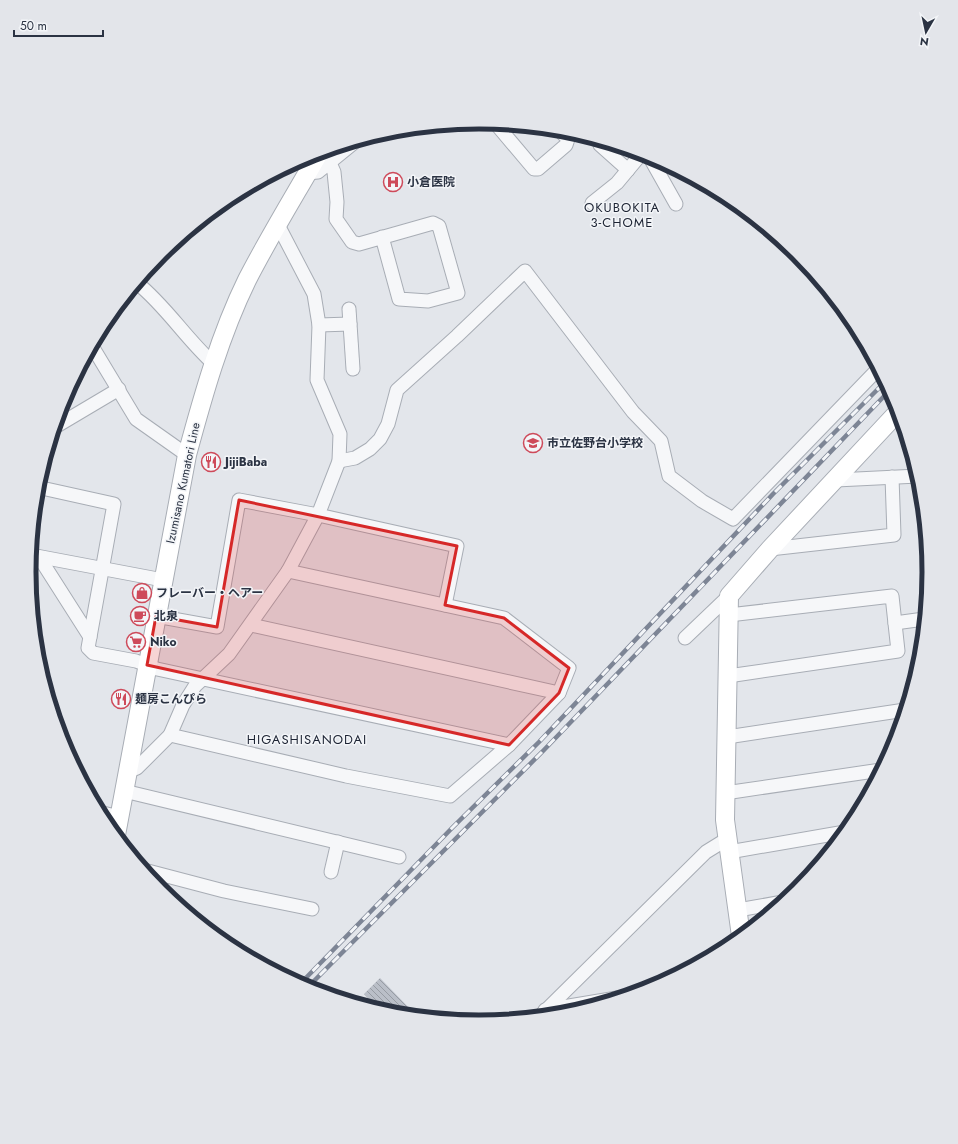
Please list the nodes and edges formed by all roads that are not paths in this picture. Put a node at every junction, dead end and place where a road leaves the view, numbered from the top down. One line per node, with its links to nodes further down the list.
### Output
1 (501, 130): 2 (street)
2 (568, 139)
3 (602, 147): 7 (street)
4 (324, 158): 10 (main road, Izumisano Kumatori Line); 11 (street)
5 (637, 159): 7 (street)
6 (654, 165): 9 (street)
7 (628, 170): 8 (street)
8 (592, 203)
9 (676, 204)
10 (278, 225): 15 (street); 17 (main road, Izumisano Kumatori Line)
11 (382, 237): 11 (street)
12 (141, 286): 17 (street)
13 (349, 309): 14 (street)
14 (350, 324): 15 (street); 18 (street)
15 (319, 325): 24 (street)
16 (95, 350): 20 (street)
17 (214, 364): 23 (main road, Izumisano Kumatori Line)
18 (353, 368)
19 (874, 373): 24 (street)
20 (119, 389): 22 (street); 23 (street)
21 (893, 417): 27 (main road)
22 (63, 422)
23 (187, 455): 35 (main road, Izumisano Kumatori Line)
24 (338, 461): 29 (street)
25 (911, 476): 26 (street)
26 (892, 477): 27 (street); 30 (street)
27 (836, 480): 30 (main road)
28 (45, 489): 33 (street)
29 (318, 515): 34 (street); 37 (street); 39 (street)
30 (770, 549): 36 (main road)
31 (37, 556): 33 (street)
32 (36, 558): 43 (street)
33 (102, 569): 35 (street); 43 (street)
34 (288, 571): 37 (street); 42 (street)
35 (163, 580): 39 (main road, Izumisano Kumatori Line)
36 (728, 596): 38 (main road); 44 (street)
37 (445, 605): 48 (street)
38 (729, 615): 41 (street); 46 (main road)
39 (156, 616): 45 (main road, Izumisano Kumatori Line)
40 (919, 620): 41 (street)
41 (895, 623): 46 (street)
42 (251, 625): 47 (street); 48 (street)
43 (90, 637): 45 (street)
44 (685, 638)
45 (147, 665): 47 (street); 54 (main road, Izumisano Kumatori Line)
46 (728, 676): 51 (main road)
47 (204, 679): 50 (street); 52 (street)
48 (559, 693): 52 (street)
49 (899, 711): 51 (street)
50 (170, 735): 52 (street); 54 (street)
51 (727, 737): 56 (main road)
52 (509, 745)
53 (874, 771): 56 (street)
54 (127, 772): 55 (main road, Izumisano Kumatori Line)
55 (124, 791): 58 (main road, Izumisano Kumatori Line); 61 (street)
56 (725, 794): 62 (main road)
57 (109, 814): 58 (street)
58 (119, 817): 59 (main road, Izumisano Kumatori Line)
59 (117, 827)
60 (836, 833): 62 (street)
61 (338, 842): 63 (street); 64 (street)
62 (728, 845): 68 (main road); 70 (street)
63 (400, 857)
64 (331, 872)
65 (154, 873): 67 (street)
66 (772, 904): 68 (street)
67 (312, 909)
68 (738, 910): 69 (main road)
69 (741, 929)
70 (546, 1009)

